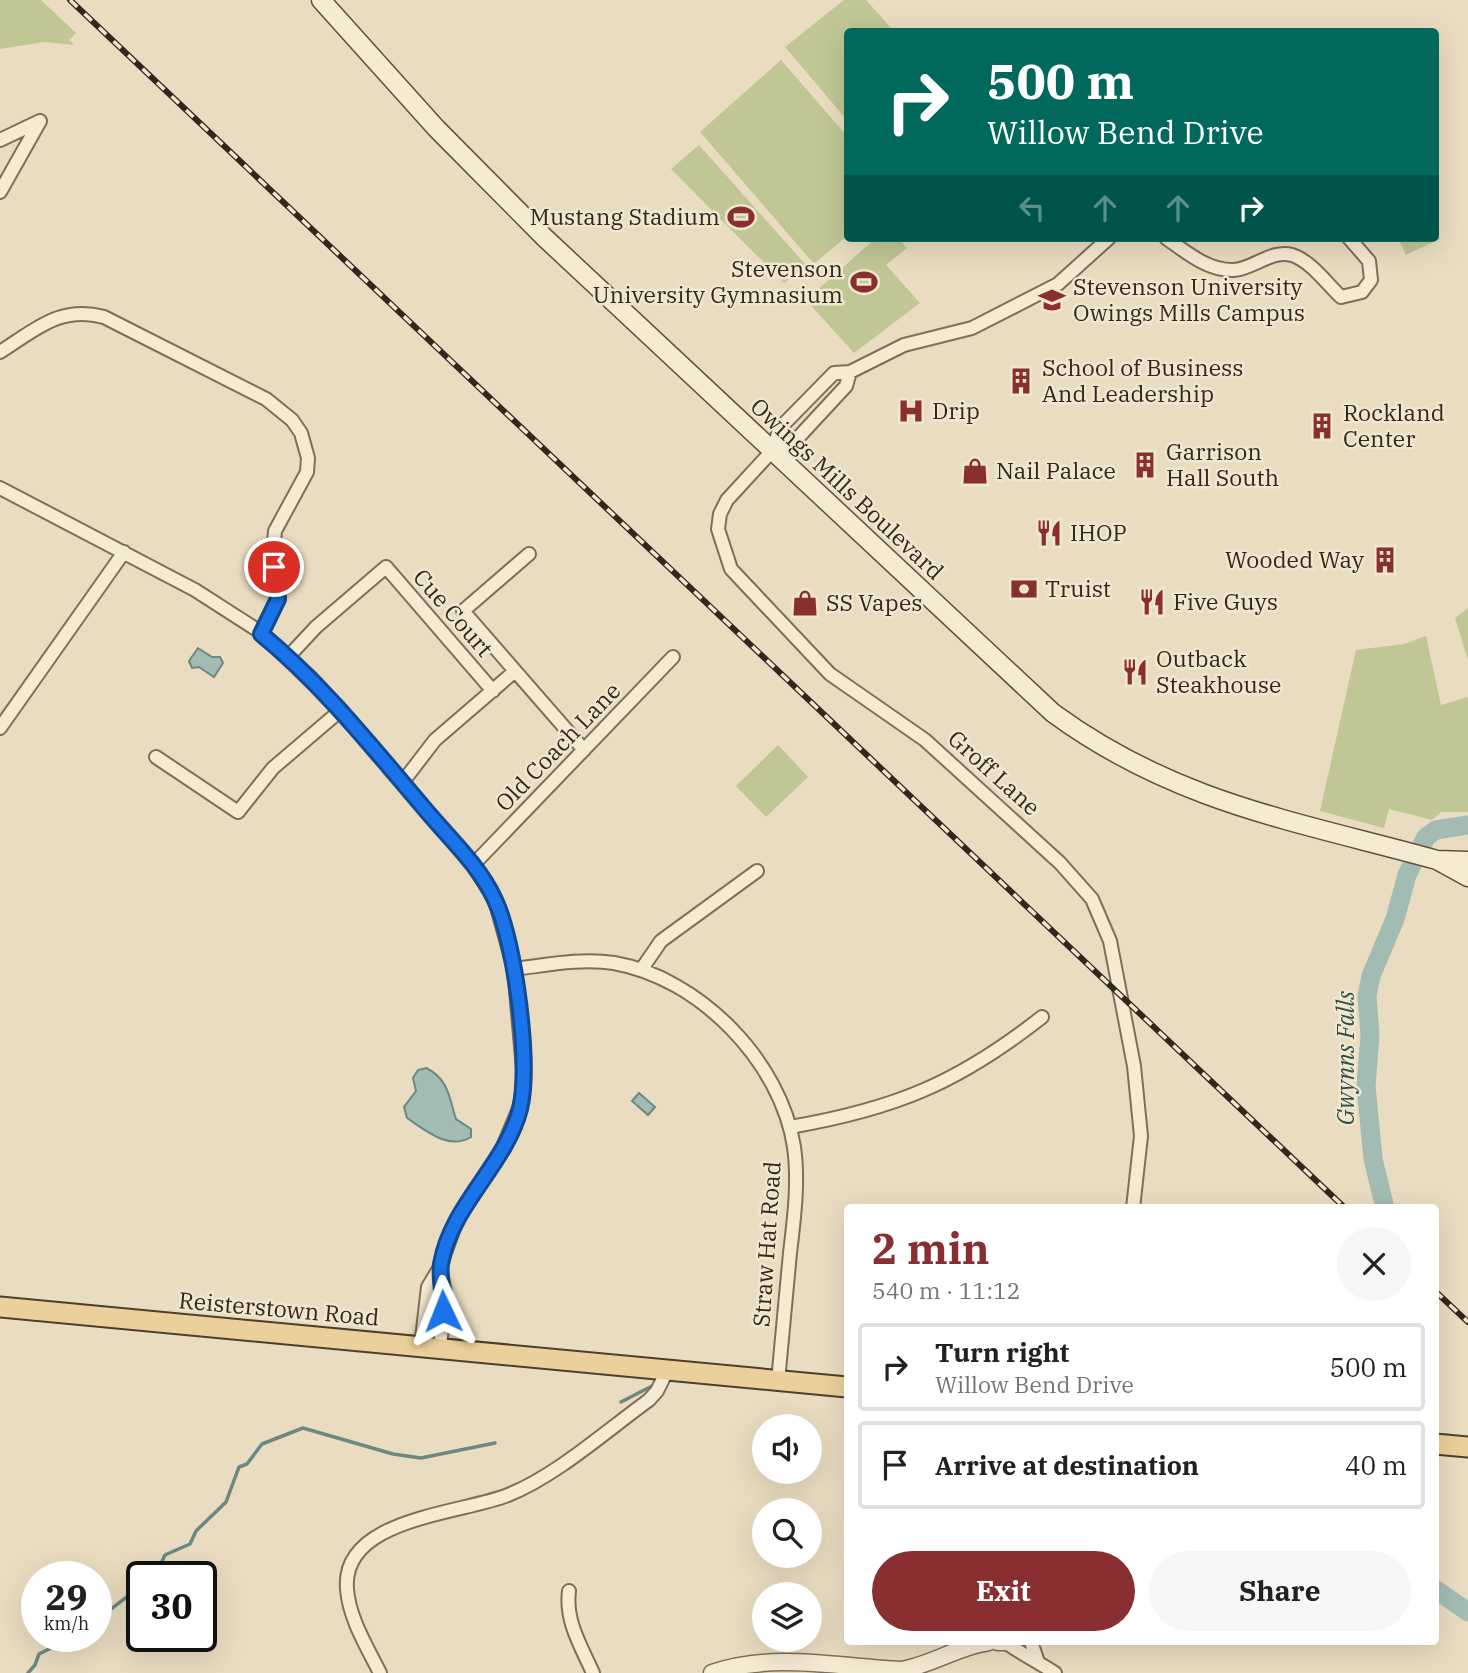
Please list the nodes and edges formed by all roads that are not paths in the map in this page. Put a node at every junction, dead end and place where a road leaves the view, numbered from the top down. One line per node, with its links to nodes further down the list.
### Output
1 (321, 0): 11 (main road, Owings Mills Boulevard)
2 (0, 141): 3 (street)
3 (0, 191)
4 (1105, 242): 8 (street)
5 (1172, 242): 6 (street)
6 (1352, 242)
7 (0, 352): 15 (street)
8 (850, 372): 9 (street); 10 (street)
9 (816, 391): 10 (street); 11 (street)
10 (829, 404): 11 (street)
11 (772, 450): 25 (main road, Owings Mills Boulevard); 34 (street, Groff Lane)
12 (0, 488): 13 (street)
13 (124, 552): 15 (street); 21 (street)
14 (529, 554): 18 (street)
15 (261, 634): 16 (street)
16 (289, 656): 19 (street, Cue Court); 20 (street)
17 (673, 657): 22 (street, Old Coach Lane)
18 (515, 671): 19 (street); 22 (street)
19 (492, 691): 24 (street)
20 (341, 710): 23 (street); 24 (street)
21 (0, 728)
22 (584, 750): 27 (street, Old Coach Lane)
23 (156, 757)
24 (402, 783): 27 (street)
25 (1437, 860): 26 (main road, Owings Mills Boulevard); 29 (main road, Owings Mills Boulevard)
26 (1468, 861)
27 (473, 865): 30 (street)
28 (757, 871): 31 (street)
29 (1468, 877)
30 (514, 969): 31 (street, Straw Hat Road); 35 (street)
31 (640, 970): 33 (street, Straw Hat Road)
32 (1042, 1017): 33 (street)
33 (790, 1127): 39 (street, Straw Hat Road)
34 (1133, 1204)
35 (440, 1267): 37 (street); 37 (street)
36 (0, 1307): 37 (main road, Reisterstown Road)
37 (430, 1348): 38 (main road, Reisterstown Road)
38 (667, 1371): 39 (main road, Reisterstown Road); 50 (street)
39 (778, 1381): 40 (main road, Reisterstown Road)
40 (844, 1387)
41 (1439, 1444): 42 (main road)
42 (1468, 1447)
43 (569, 1591): 51 (street)
44 (954, 1645): 48 (street)
45 (970, 1645): 48 (street)
46 (1010, 1645): 49 (street)
47 (1032, 1645): 49 (street)
48 (941, 1658): 52 (street)
49 (1037, 1658): 53 (street)
50 (380, 1673)
51 (593, 1673)
52 (712, 1673)
53 (1055, 1673)

